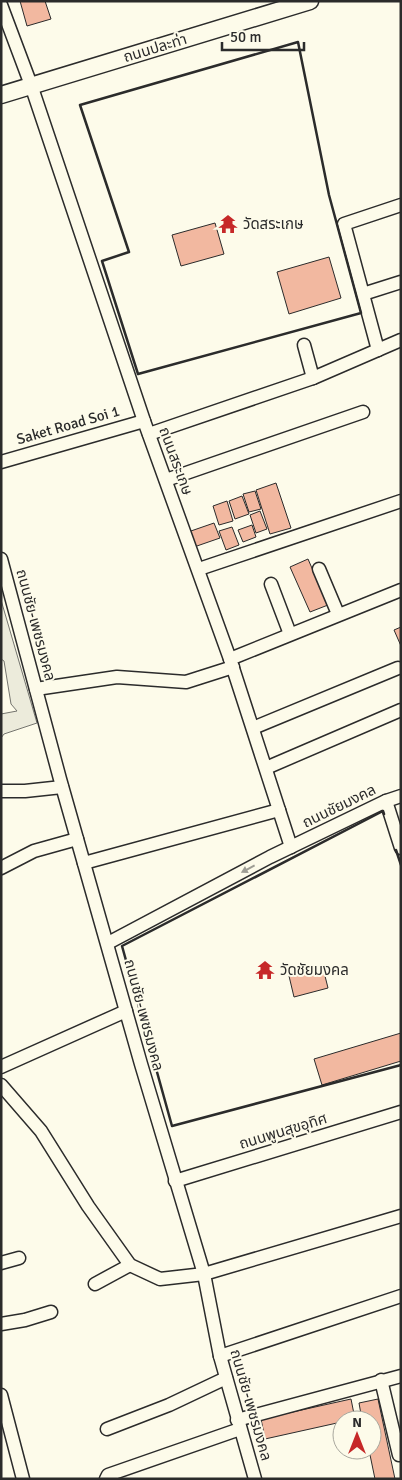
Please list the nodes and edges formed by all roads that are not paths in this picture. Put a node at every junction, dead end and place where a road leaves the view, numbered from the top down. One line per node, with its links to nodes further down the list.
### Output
1 (310, 1): 3 (main road, ถนนปละท่า)
2 (1, 5): 4 (street, ถนนสระเกษ)
3 (281, 5): 5 (main road, ถนนปละท่า)
4 (5, 22): 5 (street, ถนนสระเกษ)
5 (31, 85): 6 (main road, ถนนปละท่า); 15 (street, ถนนสระเกษ)
6 (1, 95)
7 (401, 205): 9 (street)
8 (401, 282): 9 (street)
9 (363, 294): 12 (street)
10 (401, 340): 12 (street)
11 (304, 345): 13 (street)
12 (378, 350): 13 (street)
13 (313, 378): 16 (street)
14 (363, 412): 18 (street)
15 (144, 420): 16 (street, ถนนสระเกษ); 17 (street, Saket Road Soi 1)
16 (149, 434): 18 (street, ถนนสระเกษ)
17 (1, 462)
18 (166, 480): 21 (street, ถนนสระเกษ)
19 (401, 501): 21 (street)
20 (1, 559): 29 (street, ถนนชัย-เพชรมงคล)
21 (199, 569): 27 (street, ถนนสระเกษ)
22 (318, 569): 25 (street)
23 (271, 584): 26 (street)
24 (401, 590): 25 (street)
25 (338, 614): 26 (street)
26 (290, 634): 27 (street)
27 (232, 663): 29 (street); 31 (street, ถนนสระเกษ)
28 (398, 668): 31 (street)
29 (36, 689): 33 (street, ถนนชัย-เพชรมงคล)
30 (401, 710): 32 (street)
31 (253, 728): 32 (street, ถนนสระเกษ)
32 (266, 768): 37 (street, ถนนสระเกษ)
33 (62, 787): 34 (street); 38 (street, ถนนชัย-เพชรมงคล)
34 (1, 791)
35 (401, 796): 36 (street, ถนนชัยมงคล)
36 (386, 801): 39 (street, ถนนชัยมงคล); 40 (street)
37 (279, 810): 39 (street, ถนนสระเกษ); 41 (street)
38 (77, 839): 41 (street, ถนนชัย-เพชรมงคล); 42 (street)
39 (291, 847): 43 (street, ถนนชัยมงคล, one-way to 43)
40 (401, 848)
41 (84, 863): 43 (street, ถนนชัย-เพชรมงคล)
42 (1, 868)
43 (108, 943): 44 (street, ถนนชัย-เพชรมงคล)
44 (126, 1011): 45 (street); 48 (street, ถนนชัย-เพชรมงคล)
45 (1, 1067)
46 (1, 1085): 52 (street)
47 (401, 1112): 48 (street, ถนนพูนสุขอุทิศ)
48 (175, 1181): 53 (street, ถนนชัย-เพชรมงคล)
49 (401, 1216): 53 (street)
50 (19, 1258): 51 (street)
51 (1, 1263)
52 (130, 1266): 53 (street); 54 (street)
53 (204, 1274): 58 (street, ถนนชัย-เพชรมงคล)
54 (94, 1284)
55 (401, 1296): 58 (street)
56 (52, 1312): 57 (street)
57 (1, 1324)
58 (220, 1356): 60 (street, ถนนชัย-เพชรมงคล)
59 (401, 1376): 61 (street)
60 (226, 1378): 63 (street, ถนนชัย-เพชรมงคล); 64 (street)
61 (381, 1380): 63 (street); 65 (street)
62 (1, 1395): 66 (street)
63 (239, 1425): 67 (street); 68 (street, ถนนชัย-เพชรมงคล)
64 (107, 1429)
65 (399, 1455)
66 (23, 1479)
67 (106, 1479)
68 (255, 1479)

